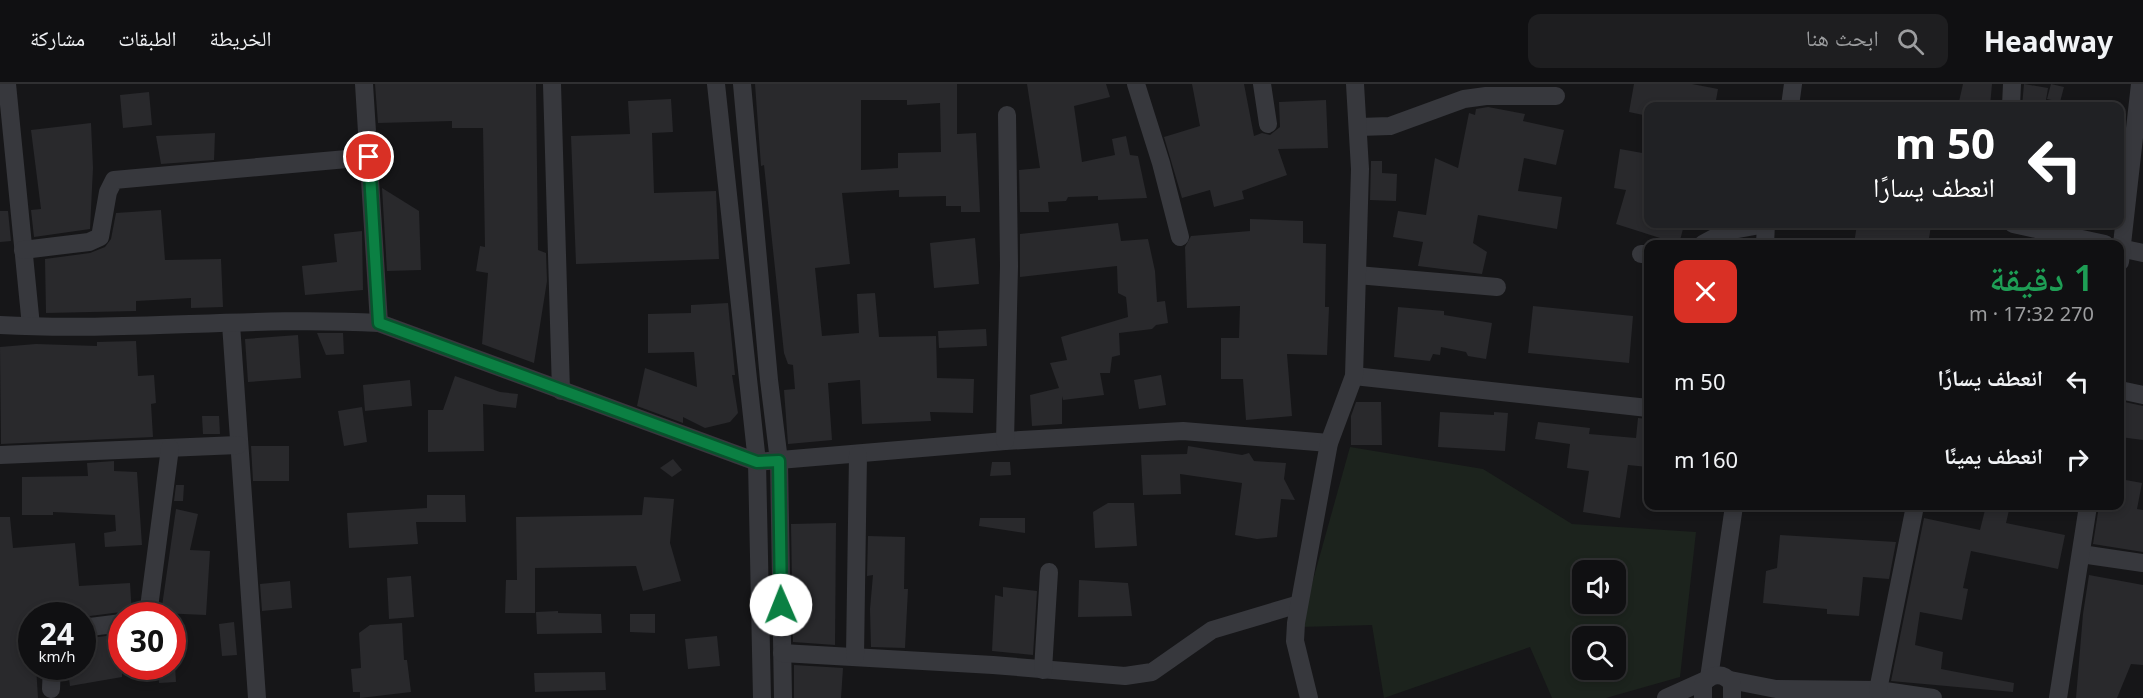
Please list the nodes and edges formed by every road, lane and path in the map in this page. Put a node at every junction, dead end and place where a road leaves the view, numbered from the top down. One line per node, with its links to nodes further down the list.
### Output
1 (7, 84): 26 (street)
2 (364, 84): 19 (street)
3 (552, 84): 36 (street)
4 (716, 84): 47 (street)
5 (742, 84): 46 (street)
6 (1136, 84): 23 (street)
7 (1262, 84): 16 (street)
8 (1355, 84): 17 (street)
9 (1793, 84): 13 (street)
10 (2012, 84): 14 (street)
11 (2140, 84): 18 (street)
12 (1556, 96): 17 (street)
13 (1791, 102)
14 (2012, 102)
15 (1006, 115): 40 (street)
16 (1268, 124)
17 (1359, 127): 29 (street)
18 (2126, 141): 20 (street)
19 (369, 157): 26 (street); 31 (street)
20 (2124, 163)
21 (1744, 228): 24 (street)
22 (2028, 228): 25 (street)
23 (1180, 237)
24 (1710, 240)
25 (2074, 240)
26 (23, 250): 34 (street)
27 (2124, 252): 28 (street)
28 (2143, 254)
29 (1357, 275): 30 (street); 35 (street)
30 (1497, 287)
31 (379, 323): 32 (street); 36 (street)
32 (231, 324): 34 (street); 42 (street)
33 (0, 325): 34 (street)
34 (31, 326)
35 (1354, 376): 39 (street); 41 (street)
36 (561, 391): 47 (street)
37 (2124, 391): 38 (street)
38 (2143, 395)
39 (1644, 408)
40 (1005, 441): 41 (street); 45 (street)
41 (1329, 442): 55 (street)
42 (238, 445): 43 (street); 64 (street)
43 (170, 448): 44 (street); 54 (street)
44 (0, 455)
45 (858, 455): 46 (street); 57 (street)
46 (779, 461): 47 (street); 56 (street)
47 (757, 462): 65 (street)
48 (1733, 510): 60 (street)
49 (1914, 510): 63 (street)
50 (2087, 510): 51 (street)
51 (2081, 554): 52 (street); 71 (street)
52 (2143, 563)
53 (1049, 572): 58 (street)
54 (150, 602)
55 (1299, 604): 58 (street); 67 (street)
56 (782, 653): 57 (street); 66 (street)
57 (855, 656): 58 (street)
58 (1043, 670)
59 (51, 680): 61 (street)
60 (1718, 685): 62 (street); 68 (street)
61 (51, 689)
62 (1776, 689): 63 (street); 69 (street)
63 (1878, 690): 70 (street)
64 (257, 698)
65 (762, 698)
66 (783, 698)
67 (1309, 698)
68 (1666, 698)
69 (1743, 698)
70 (1934, 698)
71 (2058, 698)

